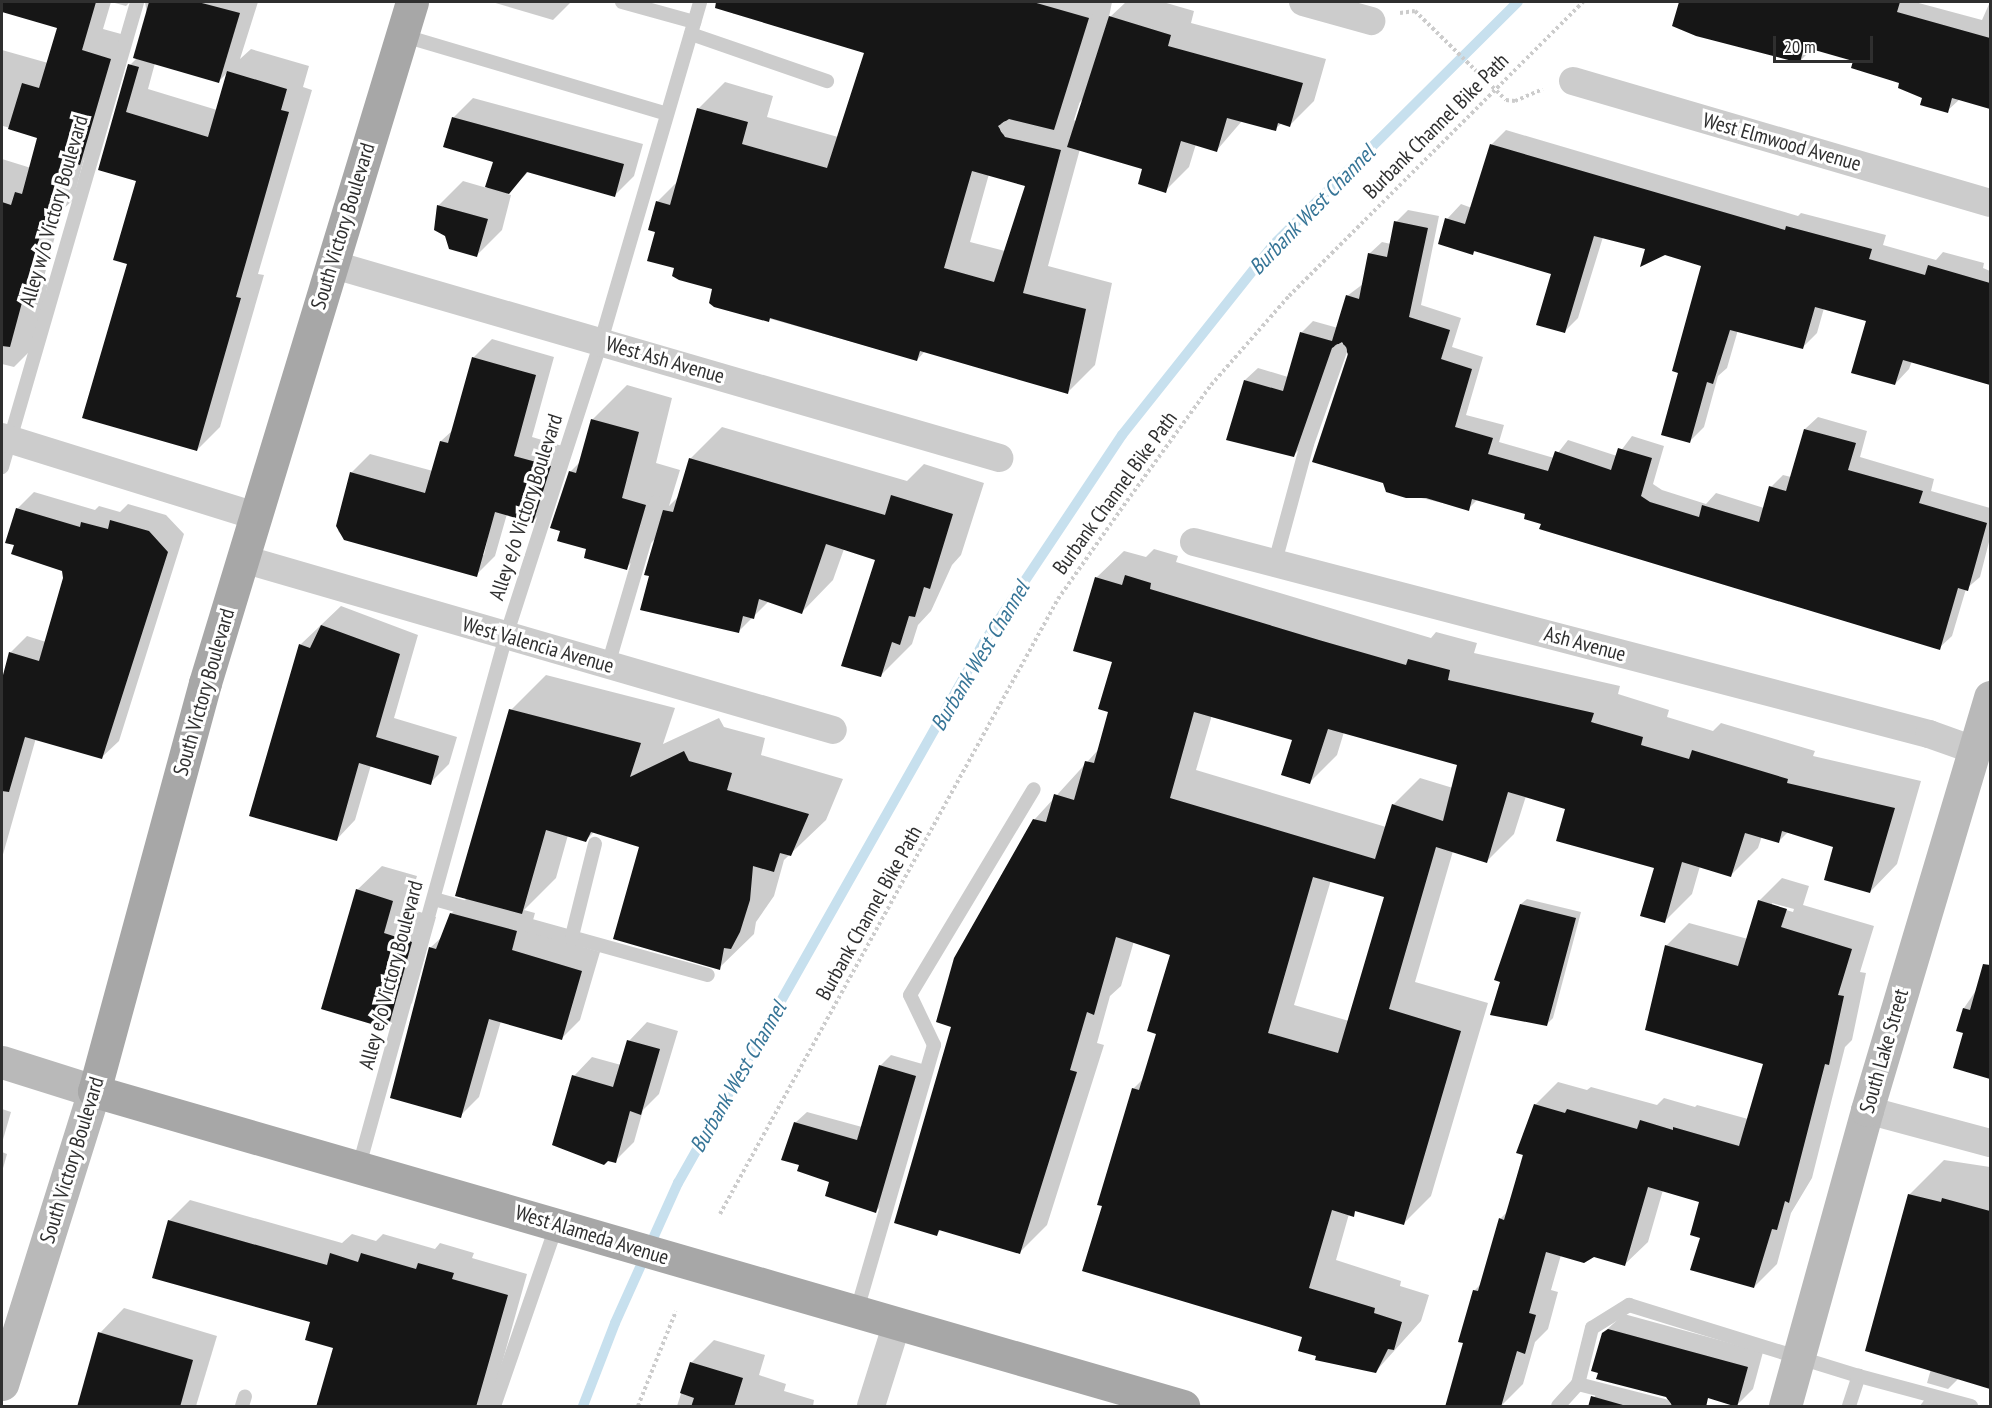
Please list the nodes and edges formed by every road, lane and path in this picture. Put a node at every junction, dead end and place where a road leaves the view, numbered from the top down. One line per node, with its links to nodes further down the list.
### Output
1 (137, 2): 21 (lane, Alley w/o Victory Boulevard)
2 (411, 2): 11 (main road, South Victory Boulevard)
3 (622, 2): 10 (lane)
4 (700, 2): 10 (lane, Alley e/o Victory Boulevard)
5 (1104, 2): 16 (lane)
6 (1303, 2): 9 (street)
7 (1582, 2): 14 (path, Burbank Channel Bike Path)
8 (1415, 11): 14 (path)
9 (1371, 21)
10 (692, 28): 12 (lane); 15 (lane, Alley e/o Victory Boulevard)
11 (401, 35): 15 (lane); 18 (main road, South Victory Boulevard)
12 (827, 81)
13 (1573, 81): 14 (path); 17 (street, West Elmwood Avenue)
14 (1494, 89): 44 (path, Burbank Channel Bike Path)
15 (667, 114): 19 (lane, Alley e/o Victory Boulevard)
16 (1007, 128)
17 (1990, 203)
18 (331, 264): 19 (street, West Ash Avenue); 25 (main road, South Victory Boulevard)
19 (601, 341): 22 (street, West Ash Avenue); 29 (lane, Alley e/o Victory Boulevard)
20 (1340, 351): 28 (lane)
21 (5, 438): 23 (lane, Alley w/o Victory Boulevard); 25 (street)
22 (999, 458)
23 (2, 467)
24 (656, 502): 30 (lane)
25 (256, 516): 27 (main road, South Victory Boulevard)
26 (1194, 542): 28 (street, Ash Avenue)
27 (243, 560): 29 (street, West Valencia Avenue); 40 (main road, South Victory Boulevard)
28 (1275, 562): 33 (street, Ash Avenue)
29 (506, 636): 30 (street, West Valencia Avenue); 36 (lane, Alley e/o Victory Boulevard)
30 (608, 665): 32 (street, West Valencia Avenue)
31 (1990, 698): 33 (street, South Lake Street)
32 (833, 730)
33 (1974, 750): 41 (street, South Lake Street)
34 (1034, 789): 46 (lane)
35 (595, 844): 37 (lane)
36 (434, 899): 37 (lane); 43 (lane, Alley e/o Victory Boulevard)
37 (572, 936): 38 (lane)
38 (708, 975)
39 (2, 1062): 40 (street, West Alameda Avenue)
40 (94, 1091): 43 (main road, West Alameda Avenue); 51 (street, South Victory Boulevard)
41 (1867, 1110): 42 (street); 49 (street, South Lake Street)
42 (1990, 1143)
43 (359, 1166): 45 (main road, West Alameda Avenue)
44 (720, 1214)
45 (567, 1227): 46 (main road, West Alameda Avenue); 53 (lane)
46 (856, 1310): 48 (main road, West Alameda Avenue)
47 (676, 1311): 54 (path)
48 (897, 1323): 55 (street); 56 (main road, West Alameda Avenue)
49 (1798, 1356): 50 (lane); 52 (lane); 59 (street, South Lake Street)
50 (1859, 1376): 60 (lane); 61 (lane)
51 (2, 1384)
52 (1578, 1384): 57 (lane); 58 (lane)
53 (494, 1407)
54 (638, 1407)
55 (871, 1407)
56 (1183, 1407)
57 (1558, 1407)
58 (1664, 1407)
59 (1785, 1407)
60 (1849, 1407)
61 (1971, 1407)

